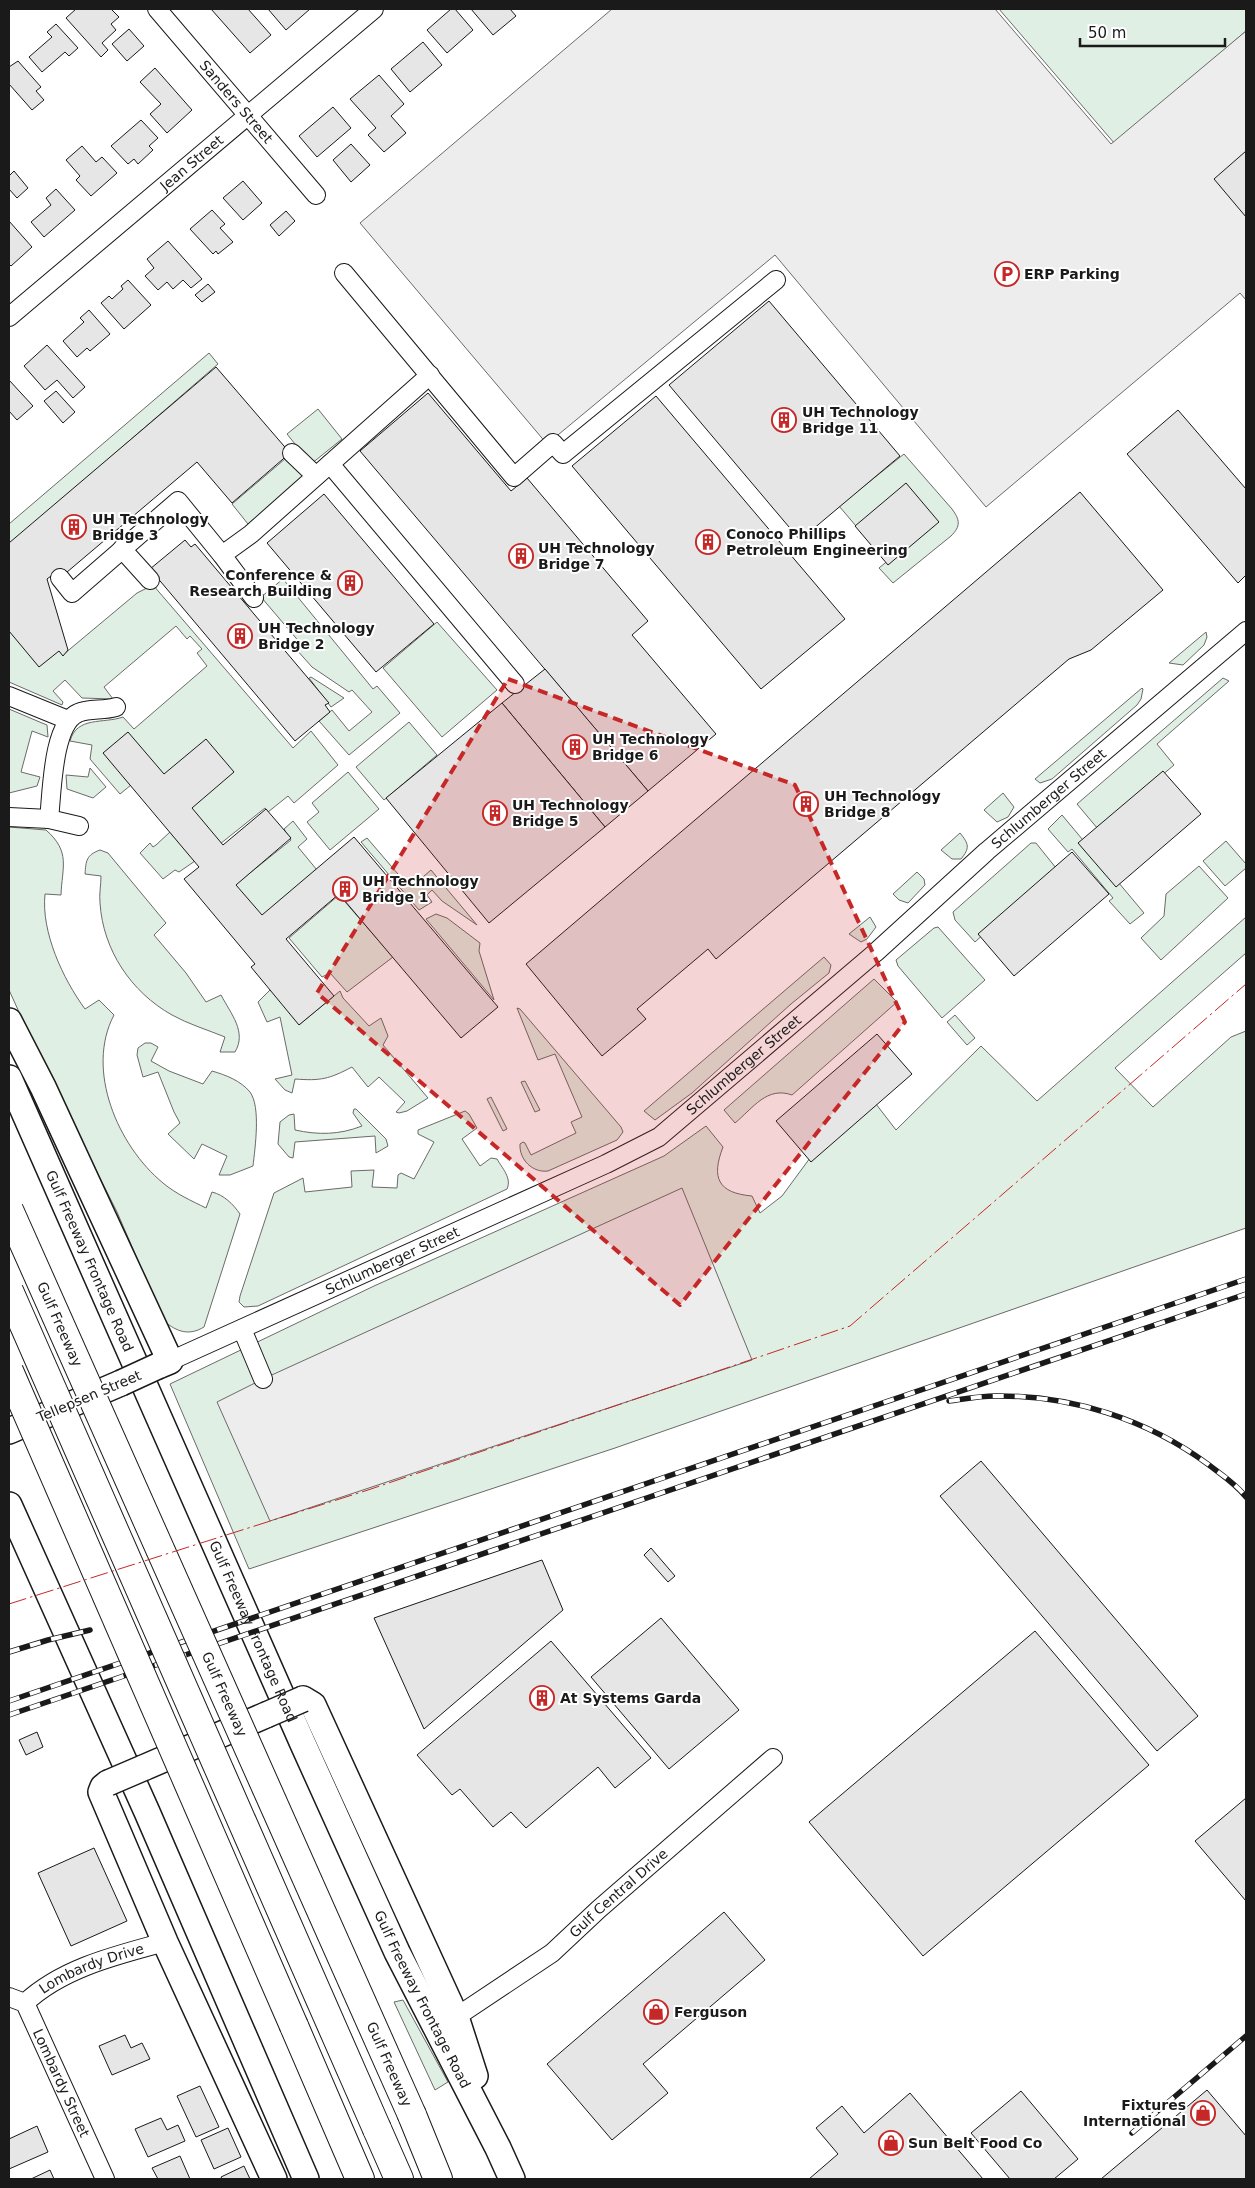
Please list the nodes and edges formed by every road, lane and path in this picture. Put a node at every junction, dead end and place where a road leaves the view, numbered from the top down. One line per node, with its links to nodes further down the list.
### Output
1 (157, 9): 3 (street, Sanders Street)
2 (374, 9): 3 (street, Jean Street)
3 (248, 116): 4 (street, Sanders Street); 7 (street, Jean Street)
4 (316, 195)
5 (344, 273): 8 (street)
6 (776, 280): 8 (street)
7 (9, 317)
8 (430, 375): 10 (street)
9 (292, 453): 11 (street)
10 (330, 464): 11 (street); 18 (street)
11 (316, 476): 13 (street)
12 (122, 550): 13 (street); 14 (street); 15 (street)
13 (222, 555): 16 (street)
14 (60, 578)
15 (150, 580)
16 (254, 598)
17 (1240, 636): 29 (street, Schlumberger Street)
18 (515, 684)
19 (9, 696): 21 (street)
20 (116, 707): 21 (street)
21 (68, 720): 23 (street)
22 (9, 817): 23 (street)
23 (49, 819): 24 (street)
24 (79, 826)
25 (9, 1021): 30 (main road)
26 (9, 1078): 39 (main road, Gulf Freeway Frontage Road)
27 (9, 1210): 45 (highway, Gulf Freeway, bridge)
28 (9, 1291): 44 (highway, bridge)
29 (242, 1329): 30 (street, Schlumberger Street); 32 (street)
30 (164, 1364): 33 (main road, Tellepsen Street, bridge)
31 (9, 1371): 43 (highway, bridge)
32 (263, 1379)
33 (9, 1431)
34 (9, 1505): 42 (main road)
35 (773, 1758): 38 (street, Gulf Central Drive)
36 (165, 1942): 37 (street, Lombardy Drive); 38 (main road, bridge); 41 (main road)
37 (17, 2000): 40 (street, Lombardy Street)
38 (456, 2017): 39 (main road)
39 (498, 2148): 46 (main road, Gulf Freeway Frontage Road)
40 (105, 2179)
41 (274, 2179)
42 (306, 2179)
43 (360, 2179)
44 (399, 2179)
45 (438, 2179)
46 (512, 2179)

